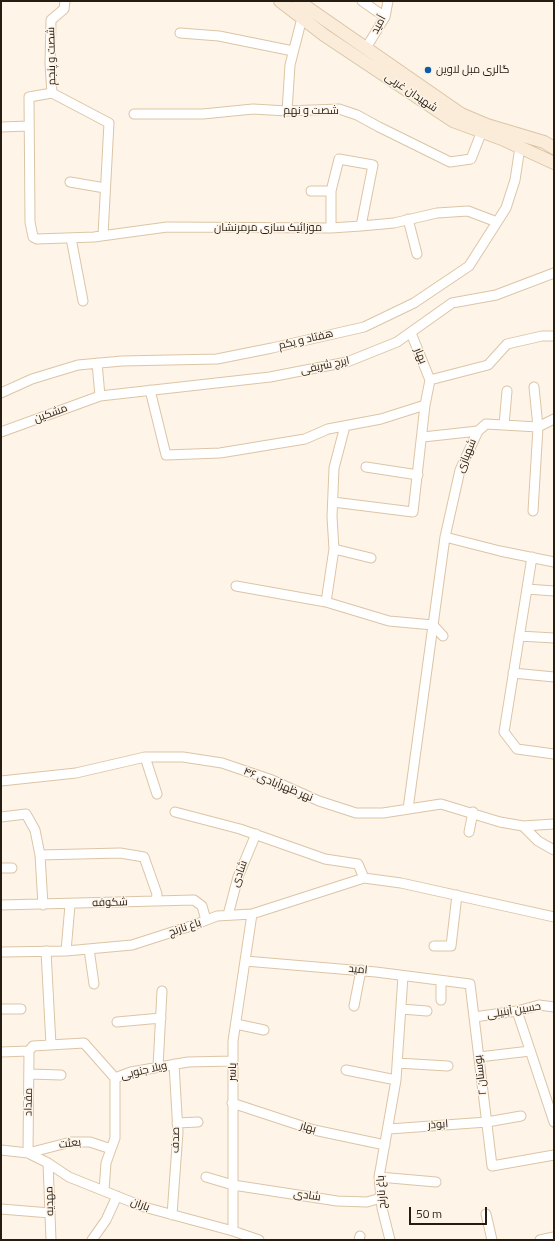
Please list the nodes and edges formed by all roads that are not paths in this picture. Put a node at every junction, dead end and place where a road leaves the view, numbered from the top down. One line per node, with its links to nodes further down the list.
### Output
1 (65, 1): 11 (street, شصت و پنجم)
2 (280, 1): 6 (main road, شهیدان غربی)
3 (298, 1): 9 (main road, شهیدان غربی)
4 (362, 1): 7 (street)
5 (388, 1): 7 (street, اُمید)
6 (302, 18): 10 (street); 16 (main road, شهیدان غربی)
7 (385, 18): 9 (street, اُمید)
8 (180, 33): 10 (street)
9 (366, 48): 18 (main road, شهیدان غربی)
10 (293, 50): 12 (street)
11 (52, 93): 14 (street); 21 (street)
12 (287, 111): 13 (street, شصت و نهم); 16 (street, شصت و نهم)
13 (134, 114)
14 (29, 126): 15 (street); 29 (street, موزائیک سازی مرمرنشان)
15 (1, 127)
16 (482, 131): 17 (main road, شهیدان غربی)
17 (520, 147): 19 (main road, شهیدان غربی); 25 (street, هفتاد و یکم)
18 (554, 148)
19 (554, 163)
20 (70, 182): 21 (street)
21 (105, 188): 28 (street)
22 (331, 191): 23 (street); 26 (street); 27 (street)
23 (312, 192)
24 (408, 220): 25 (street, موزائیک سازی مرمرنشان); 26 (street, موزائیک سازی مرمرنشان); 30 (street)
25 (497, 222): 35 (street, هفتاد و یکم)
26 (361, 226): 27 (street, موزائیک سازی مرمرنشان)
27 (331, 228): 28 (street, موزائیک سازی مرمرنشان)
28 (102, 236): 29 (street, موزائیک سازی مرمرنشان)
29 (71, 238): 32 (street)
30 (416, 254)
31 (554, 273): 33 (street, ایرج شریفی)
32 (83, 301)
33 (411, 333): 36 (street, بهار); 38 (street, ایرج شریفی)
34 (554, 336): 36 (street)
35 (97, 363): 40 (street, هفتاد و یکم); 41 (street)
36 (430, 380): 42 (street)
37 (534, 387): 46 (street)
38 (150, 390): 41 (street, ایرج شریفی); 45 (street)
39 (507, 391): 44 (street)
40 (1, 393)
41 (100, 396): 48 (street, مشکین)
42 (425, 405): 45 (street); 49 (street)
43 (554, 419): 46 (street, شهبازی)
44 (504, 425): 46 (street, شهبازی); 47 (street, شهبازی)
45 (345, 426): 52 (street)
46 (538, 427): 53 (street)
47 (478, 431): 49 (street); 54 (street, شهبازی)
48 (1, 432)
49 (423, 437): 51 (street)
50 (366, 467): 51 (street)
51 (418, 475): 52 (street)
52 (333, 502): 55 (street)
53 (533, 511)
54 (445, 537): 56 (street); 63 (street, شهبازی)
55 (334, 549): 57 (street); 62 (street)
56 (532, 557): 58 (street); 60 (street)
57 (371, 558)
58 (554, 562)
59 (236, 586): 62 (street)
60 (527, 589): 61 (street); 65 (street)
61 (554, 591)
62 (326, 602): 63 (street)
63 (433, 625): 64 (street); 73 (street, شهبازی)
64 (443, 636)
65 (519, 636): 66 (street); 67 (street)
66 (554, 638)
67 (513, 673): 68 (street); 69 (street)
68 (554, 678)
69 (554, 754)
70 (145, 757): 71 (street, نهر ظهرآبادی ۴۶); 72 (street); 73 (street, نهر ظهرآبادی ۴۶)
71 (1, 781)
72 (157, 794)
73 (408, 809): 75 (street, نهر ظهرآبادی ۴۶)
74 (175, 812): 80 (street)
75 (473, 812): 78 (street, نهر ظهرآبادی ۴۶); 79 (street)
76 (1, 817): 82 (street)
77 (554, 824): 78 (street, نهر ظهرآبادی ۴۶)
78 (523, 826): 81 (street)
79 (469, 832)
80 (256, 834): 85 (street); 92 (street, شادی)
81 (554, 850)
82 (40, 855): 87 (street); 89 (street)
83 (1, 868): 84 (street)
84 (12, 868)
85 (364, 878): 86 (street, باغ نارنج); 91 (street, باغ نارنج)
86 (457, 895): 93 (street, باغ نارنج); 95 (street)
87 (156, 901): 90 (street, شکوفه); 94 (street, شکوفه)
88 (1, 905): 89 (street, شکوفه)
89 (43, 905): 90 (street, شکوفه)
90 (70, 905): 98 (street)
91 (252, 914): 92 (street, باغ نارنج); 100 (street, یاسر)
92 (228, 915): 94 (street, باغ نارنج)
93 (554, 917)
94 (206, 920): 96 (street, باغ نارنج)
95 (434, 946)
96 (89, 949): 98 (street, باغ نارنج); 104 (street)
97 (46, 951): 98 (street, باغ نارنج); 99 (street, باغ نارنج); 120 (street)
98 (66, 951)
99 (1, 952)
100 (245, 961): 101 (street, امید); 118 (street, یاسر)
101 (361, 970): 102 (street, امید); 108 (street)
102 (402, 976): 103 (street, امید); 110 (street, باغ نارنج)
103 (441, 981): 105 (street, امید); 107 (street)
104 (94, 984)
105 (470, 984): 115 (street, بوستان ۲)
106 (162, 992): 116 (street)
107 (441, 1000)
108 (354, 1006)
109 (554, 1007): 114 (street, حسین آبنیلی)
110 (401, 1008): 113 (street); 126 (street, باغ نارنج)
111 (1, 1009): 112 (street)
112 (21, 1009)
113 (427, 1011)
114 (517, 1011): 115 (street, حسین آبنیلی); 122 (street)
115 (474, 1017): 124 (street, بوستان ۲)
116 (161, 1018): 117 (street); 129 (street)
117 (118, 1022)
118 (236, 1024): 119 (street); 125 (street, یاسر)
119 (264, 1030)
120 (51, 1046): 121 (street, ویلا جنوبی); 133 (street, ویلا جنوبی)
121 (29, 1051): 123 (street, ویلا جنوبی); 131 (street, مقداد)
122 (530, 1051): 124 (street); 139 (street)
123 (1, 1052)
124 (479, 1056): 138 (street, بوستان ۲)
125 (233, 1061): 127 (street, ویلا جنوبی); 135 (street, یاسر)
126 (397, 1063): 128 (street); 134 (street, باغ نارنج)
127 (174, 1064): 129 (street, ویلا جنوبی); 140 (street, صدف)
128 (448, 1066)
129 (158, 1068): 133 (street, ویلا جنوبی)
130 (346, 1070): 134 (street)
131 (29, 1074): 132 (street); 145 (street, مقداد)
132 (61, 1075)
133 (115, 1078): 144 (street)
134 (396, 1080): 141 (street, باغ نارنج)
135 (232, 1103): 142 (street, بهار); 151 (street, یاسر)
136 (521, 1116): 138 (street, ابوذر)
137 (198, 1122): 140 (street)
138 (487, 1122): 141 (street, ابوذر); 146 (street, بوستان ۲)
139 (554, 1122)
140 (177, 1123): 158 (street, صدف)
141 (389, 1129): 142 (street, باغ نارنج)
142 (385, 1145): 149 (street, باغ نارنج)
143 (1, 1150): 145 (street)
144 (111, 1150): 145 (street, بعثت); 152 (street)
145 (28, 1153): 147 (street, باران)
146 (554, 1155)
147 (48, 1163): 152 (street, باران); 156 (street, مهدیه)
148 (206, 1177): 151 (street, شادی)
149 (379, 1177): 150 (street); 154 (street, باغ نارنج)
150 (436, 1182)
151 (232, 1186): 154 (street, شادی); 159 (street, یاسر)
152 (104, 1191): 153 (street, باران)
153 (117, 1196): 158 (street, باران); 162 (street)
154 (382, 1198): 164 (street, باغ نارنج)
155 (1, 1209): 156 (street)
156 (50, 1213): 161 (street, مهدیه)
157 (486, 1214): 165 (street)
158 (172, 1215): 159 (street, باران)
159 (233, 1231): 163 (street, باران)
160 (554, 1237): 166 (street)
161 (51, 1240)
162 (92, 1240)
163 (257, 1240)
164 (390, 1240)
165 (492, 1240)
166 (540, 1240)

